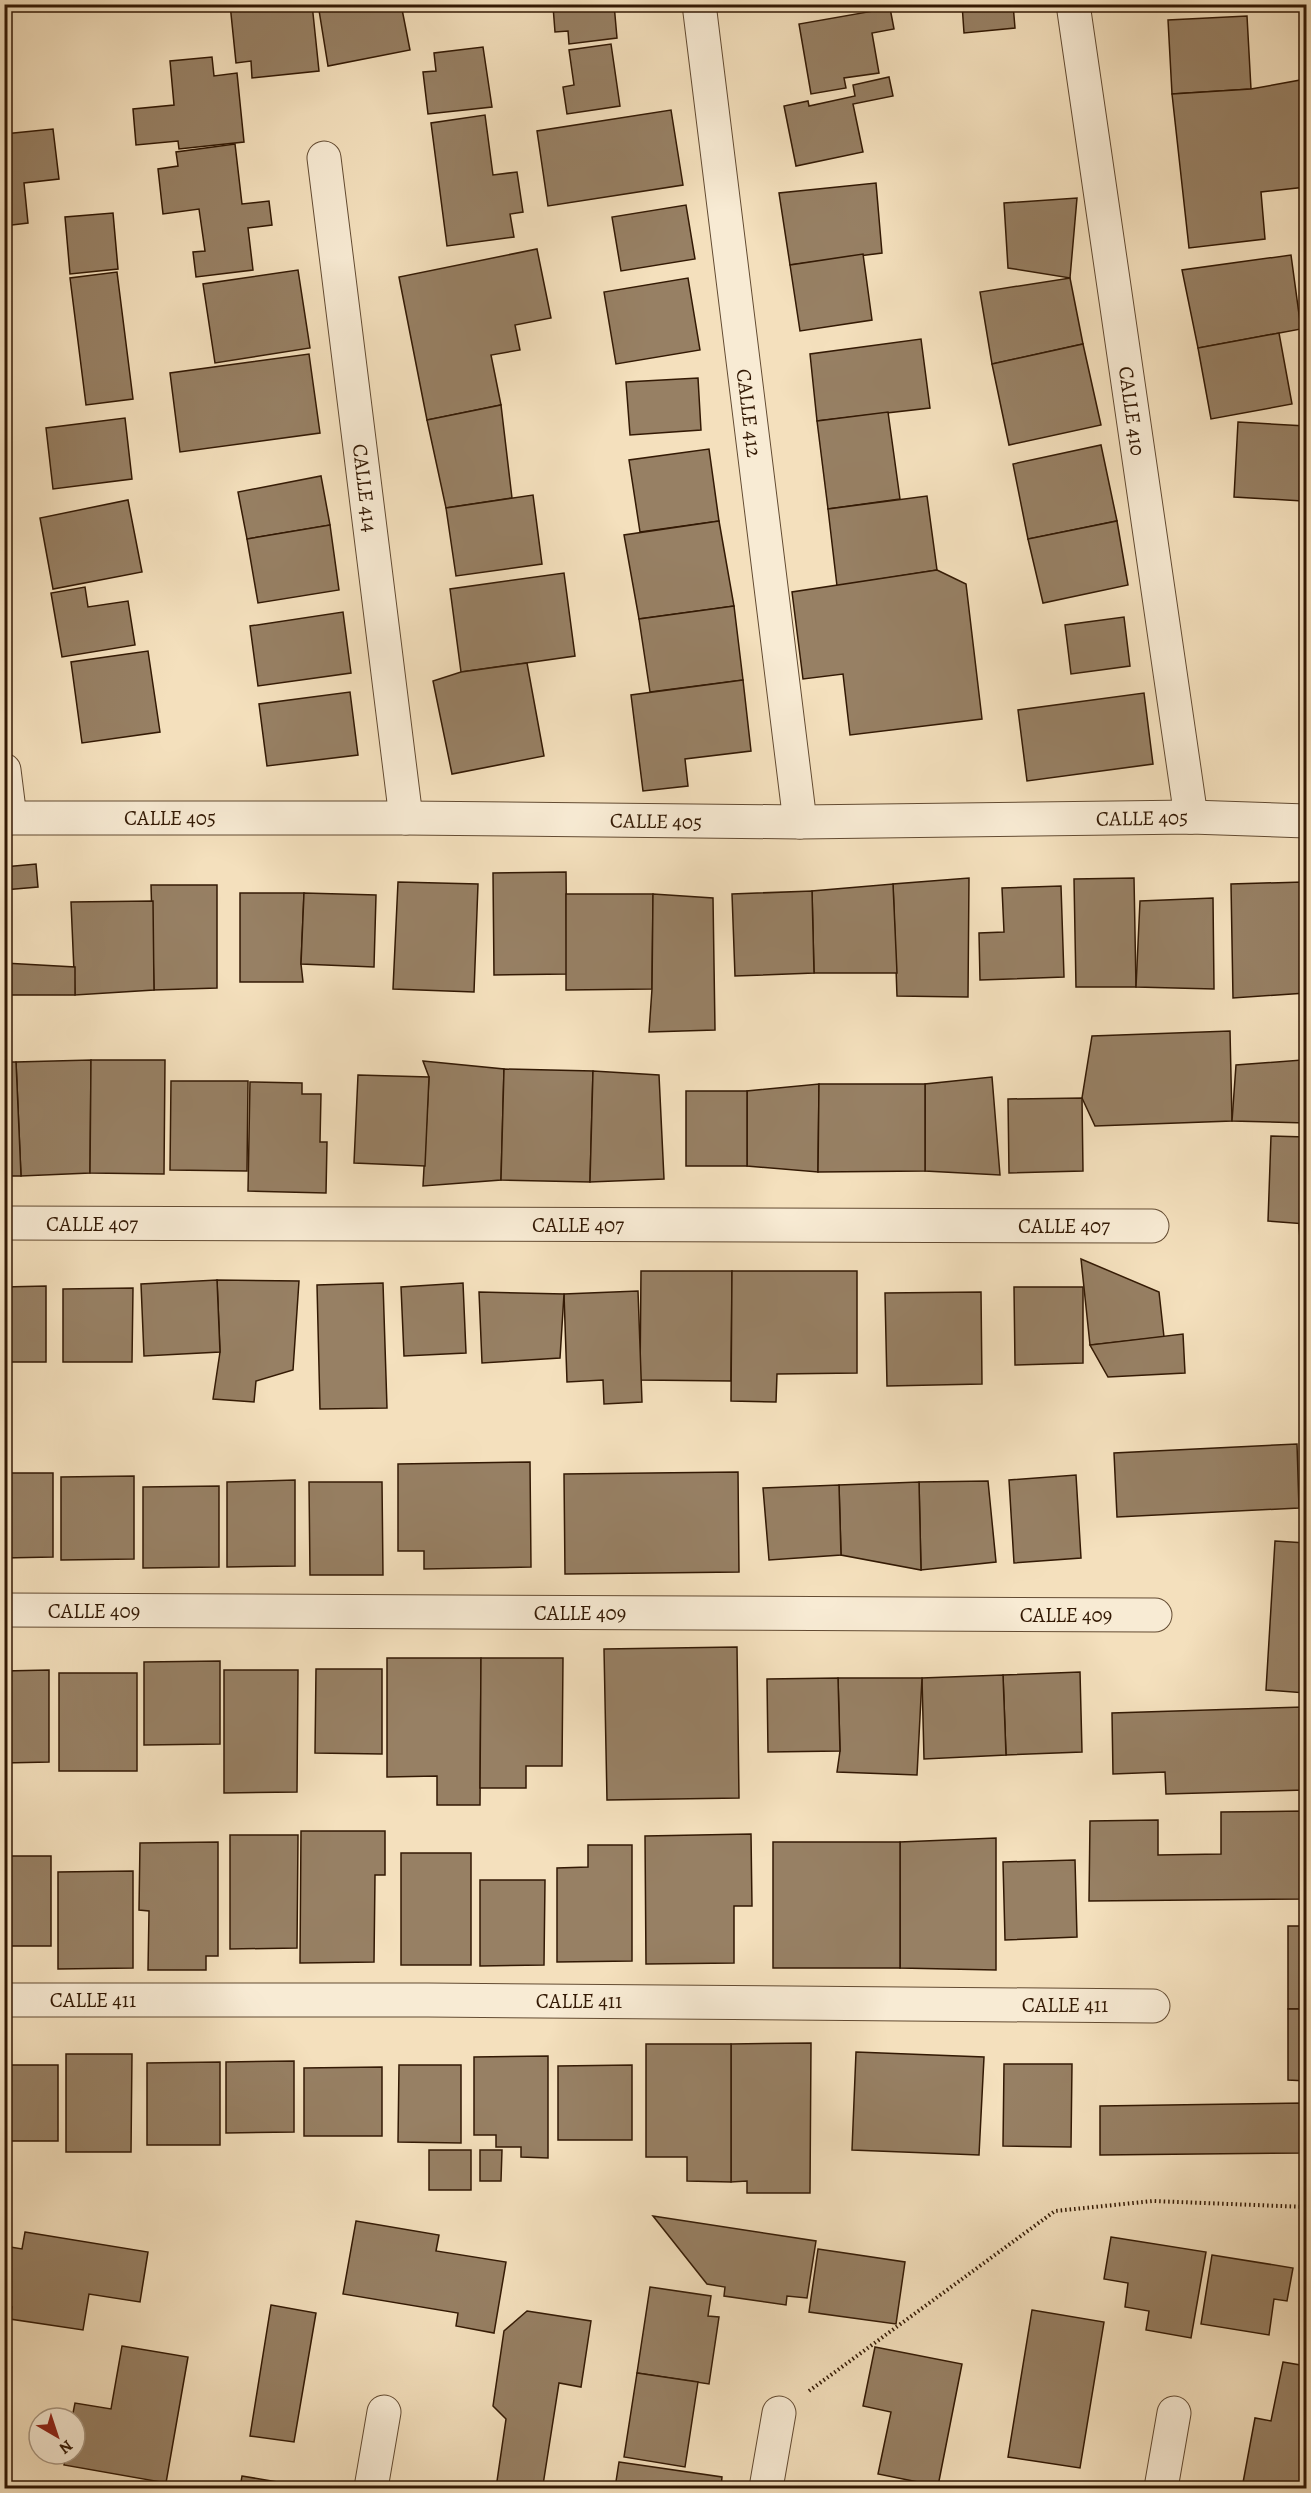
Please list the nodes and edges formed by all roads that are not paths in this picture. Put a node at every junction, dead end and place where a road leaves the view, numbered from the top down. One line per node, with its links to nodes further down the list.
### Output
1 (699, 4): 9 (street, CALLE 412)
2 (1073, 4): 5 (street, CALLE 410)
3 (324, 159): 7 (street, CALLE 414)
4 (4, 770): 6 (street)
5 (1191, 817): 8 (street, CALLE 405); 9 (street, CALLE 405)
6 (7, 818): 7 (street, CALLE 405)
7 (406, 818): 9 (street, CALLE 405)
8 (1306, 821)
9 (800, 822)
10 (4, 1223): 11 (street, CALLE 407)
11 (1152, 1226)
12 (4, 1610): 13 (street, CALLE 409)
13 (1155, 1615)
14 (4, 2000): 15 (street, CALLE 411)
15 (1153, 2006)
16 (384, 2412): 19 (street)
17 (779, 2413): 20 (street)
18 (1174, 2413): 21 (street)
19 (371, 2488)
20 (766, 2488)
21 (1161, 2488)

